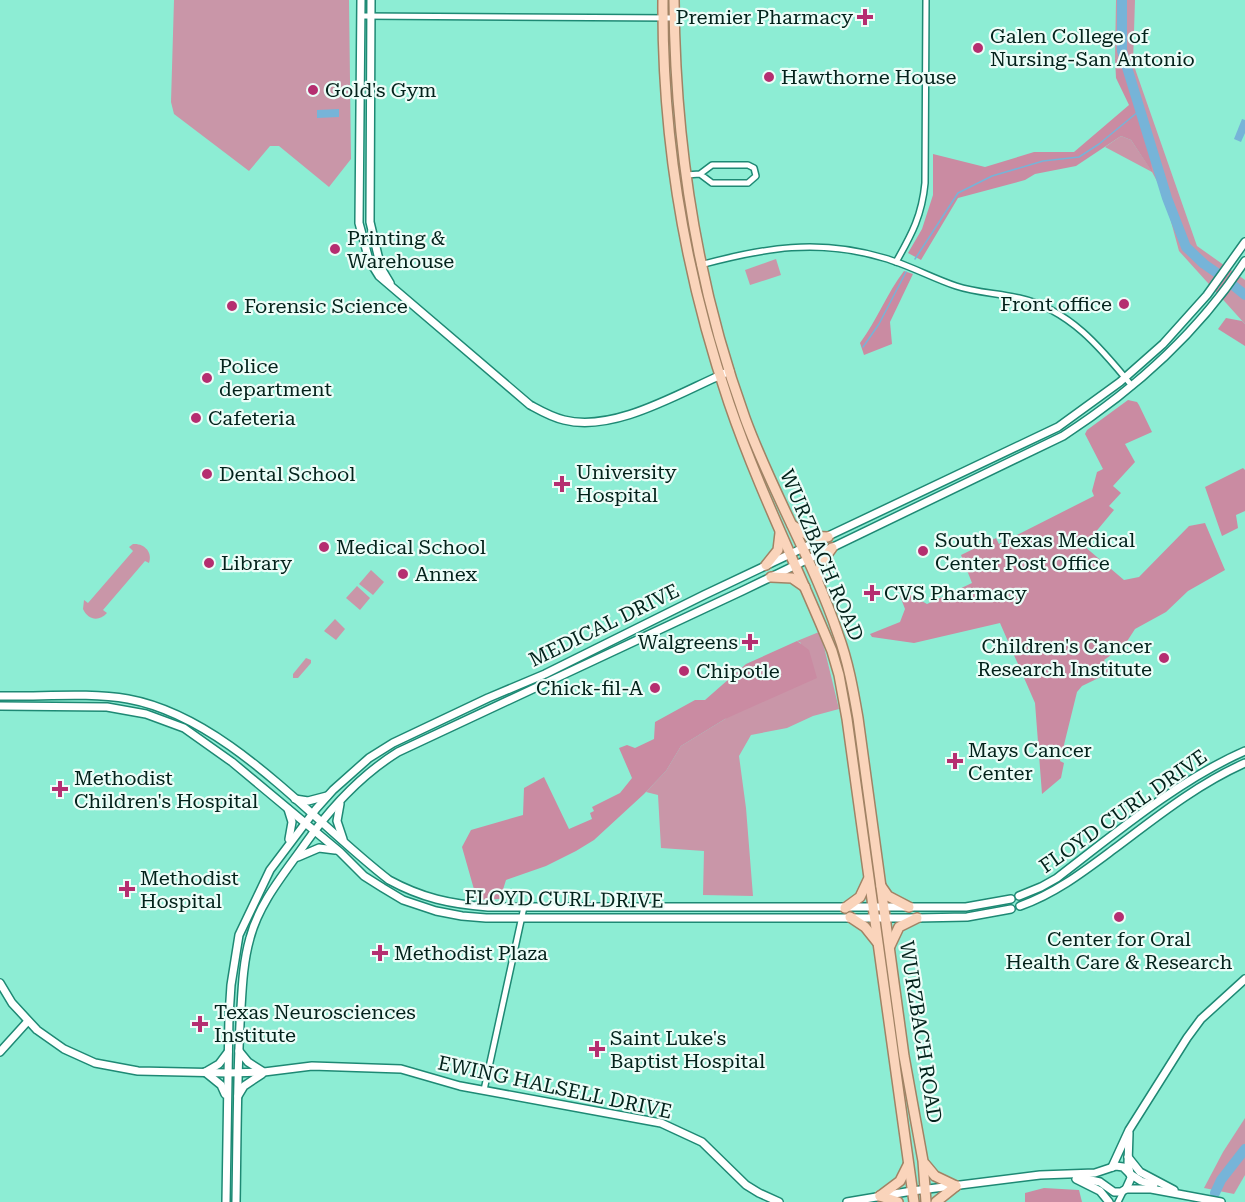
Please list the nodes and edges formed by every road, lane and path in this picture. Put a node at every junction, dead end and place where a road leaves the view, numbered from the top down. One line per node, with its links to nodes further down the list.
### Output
1 (361, 0): 6 (street)
2 (371, 0): 7 (street)
3 (663, 0): 8 (main road, WURZBACH ROAD)
4 (674, 0): 9 (main road, WURZBACH ROAD)
5 (926, 0): 14 (street)
6 (361, 16): 7 (street); 16 (street)
7 (371, 16): 8 (street); 16 (street)
8 (663, 18): 9 (street); 15 (main road, WURZBACH ROAD)
9 (674, 18): 11 (main road, WURZBACH ROAD)
10 (700, 174): 10 (street); 11 (street)
11 (686, 175): 15 (main road, WURZBACH ROAD)
12 (1245, 242): 19 (street, MEDICAL DRIVE)
13 (1245, 261): 20 (street, MEDICAL DRIVE)
14 (896, 262): 15 (street); 19 (street)
15 (696, 266): 17 (main road, WURZBACH ROAD); 18 (main road, WURZBACH ROAD)
16 (392, 287): 18 (street)
17 (730, 370): 18 (street); 21 (main road, WURZBACH ROAD)
18 (720, 375): 22 (main road, WURZBACH ROAD)
19 (1125, 378): 20 (street); 23 (street, MEDICAL DRIVE)
20 (1132, 386): 25 (street, MEDICAL DRIVE)
21 (790, 523): 23 (main road); 24 (main road, WURZBACH ROAD)
22 (780, 533): 26 (main road, WURZBACH ROAD); 28 (main road)
23 (828, 537): 24 (street, MEDICAL DRIVE)
24 (802, 548): 26 (street, MEDICAL DRIVE); 27 (main road, WURZBACH ROAD)
25 (832, 548): 27 (street, MEDICAL DRIVE); 31 (main road)
26 (790, 554): 28 (street, MEDICAL DRIVE); 29 (main road, WURZBACH ROAD)
27 (807, 560): 29 (street, MEDICAL DRIVE); 31 (main road, WURZBACH ROAD)
28 (766, 565): 35 (street, MEDICAL DRIVE)
29 (796, 565): 30 (street, MEDICAL DRIVE); 32 (main road, WURZBACH ROAD)
30 (771, 577): 32 (main road); 36 (street, MEDICAL DRIVE)
31 (818, 583): 54 (main road, WURZBACH ROAD)
32 (806, 587): 53 (main road, WURZBACH ROAD)
33 (0, 696): 40 (street, FLOYD CURL DRIVE)
34 (0, 706): 42 (street, FLOYD CURL DRIVE)
35 (455, 713): 36 (street); 39 (street, MEDICAL DRIVE)
36 (460, 722): 41 (street, MEDICAL DRIVE)
37 (1245, 751): 44 (street, FLOYD CURL DRIVE)
38 (1245, 763): 47 (street, FLOYD CURL DRIVE)
39 (327, 796): 40 (street); 43 (street, MEDICAL DRIVE)
40 (294, 799): 43 (street, FLOYD CURL DRIVE)
41 (340, 802): 46 (street, MEDICAL DRIVE); 50 (street)
42 (288, 807): 45 (street, FLOYD CURL DRIVE); 49 (street)
43 (312, 814): 45 (street, MEDICAL DRIVE); 46 (street, FLOYD CURL DRIVE)
44 (1139, 816): 47 (street); 55 (street, FLOYD CURL DRIVE)
45 (305, 822): 48 (street, FLOYD CURL DRIVE); 49 (street, MEDICAL DRIVE)
46 (321, 823): 48 (street, MEDICAL DRIVE); 50 (street, FLOYD CURL DRIVE)
47 (1145, 825): 57 (street, FLOYD CURL DRIVE)
48 (315, 831): 51 (street, FLOYD CURL DRIVE); 52 (street, MEDICAL DRIVE)
49 (288, 844): 77 (street, MEDICAL DRIVE)
50 (346, 844): 59 (street, FLOYD CURL DRIVE)
51 (340, 852): 52 (street); 66 (street, FLOYD CURL DRIVE)
52 (294, 860): 75 (street, MEDICAL DRIVE)
53 (869, 877): 62 (main road, WURZBACH ROAD); 64 (main road)
54 (880, 884): 62 (main road, WURZBACH ROAD); 63 (main road)
55 (1041, 887): 56 (street, FLOYD CURL DRIVE); 57 (street)
56 (1019, 896)
57 (1044, 897): 60 (street, FLOYD CURL DRIVE)
58 (1011, 899): 63 (street, FLOYD CURL DRIVE)
59 (449, 903): 61 (street, FLOYD CURL DRIVE); 66 (street)
60 (1020, 906)
61 (524, 907): 64 (street, FLOYD CURL DRIVE); 67 (street)
62 (878, 907): 63 (street, FLOYD CURL DRIVE); 64 (street, FLOYD CURL DRIVE); 69 (main road, WURZBACH ROAD)
63 (909, 907)
64 (845, 908)
65 (1011, 909): 70 (street, FLOYD CURL DRIVE)
66 (446, 914): 67 (street, FLOYD CURL DRIVE)
67 (522, 917): 68 (street, FLOYD CURL DRIVE); 82 (street)
68 (850, 917): 69 (street, FLOYD CURL DRIVE); 71 (main road)
69 (879, 918): 70 (street, FLOYD CURL DRIVE); 71 (main road, WURZBACH ROAD)
70 (917, 918): 71 (main road)
71 (884, 948): 87 (main road, WURZBACH ROAD); 88 (main road, WURZBACH ROAD)
72 (1245, 979): 85 (street)
73 (0, 983): 74 (street, EWING HALSELL DRIVE)
74 (28, 1021): 76 (street); 78 (street, EWING HALSELL DRIVE)
75 (239, 1051): 79 (street); 81 (street, MEDICAL DRIVE)
76 (0, 1052)
77 (228, 1052): 78 (street); 80 (street, MEDICAL DRIVE)
78 (205, 1072): 80 (street, EWING HALSELL DRIVE); 83 (street)
79 (264, 1072): 81 (street, EWING HALSELL DRIVE); 82 (street, EWING HALSELL DRIVE); 84 (street)
80 (228, 1073): 81 (street, EWING HALSELL DRIVE); 83 (street, MEDICAL DRIVE)
81 (238, 1073): 84 (street, MEDICAL DRIVE)
82 (484, 1090): 103 (street, EWING HALSELL DRIVE)
83 (227, 1097): 101 (street, MEDICAL DRIVE)
84 (236, 1098): 102 (street, MEDICAL DRIVE)
85 (1130, 1130): 86 (street); 89 (street)
86 (1128, 1157): 91 (street); 98 (street)
87 (923, 1161): 93 (main road); 95 (main road, WURZBACH ROAD)
88 (909, 1164): 97 (main road, WURZBACH ROAD); 100 (main road)
89 (1111, 1168): 90 (street); 91 (street); 94 (street)
90 (1059, 1173): 92 (street); 93 (street)
91 (1129, 1173): 96 (street); 98 (street)
92 (1071, 1176): 94 (street); 109 (street)
93 (956, 1186): 95 (street); 108 (main road)
94 (1107, 1187): 96 (street); 109 (street)
95 (926, 1190): 97 (street); 107 (main road, WURZBACH ROAD)
96 (1125, 1190): 99 (street); 110 (street)
97 (912, 1191): 100 (street); 106 (main road, WURZBACH ROAD)
98 (1176, 1191): 99 (street)
99 (1186, 1194): 111 (street)
100 (880, 1196): 104 (street); 105 (main road)
101 (225, 1202)
102 (238, 1202)
103 (779, 1202)
104 (848, 1202)
105 (898, 1202)
106 (914, 1202)
107 (926, 1202)
108 (936, 1202)
109 (1109, 1202)
110 (1118, 1202)
111 (1221, 1202)

